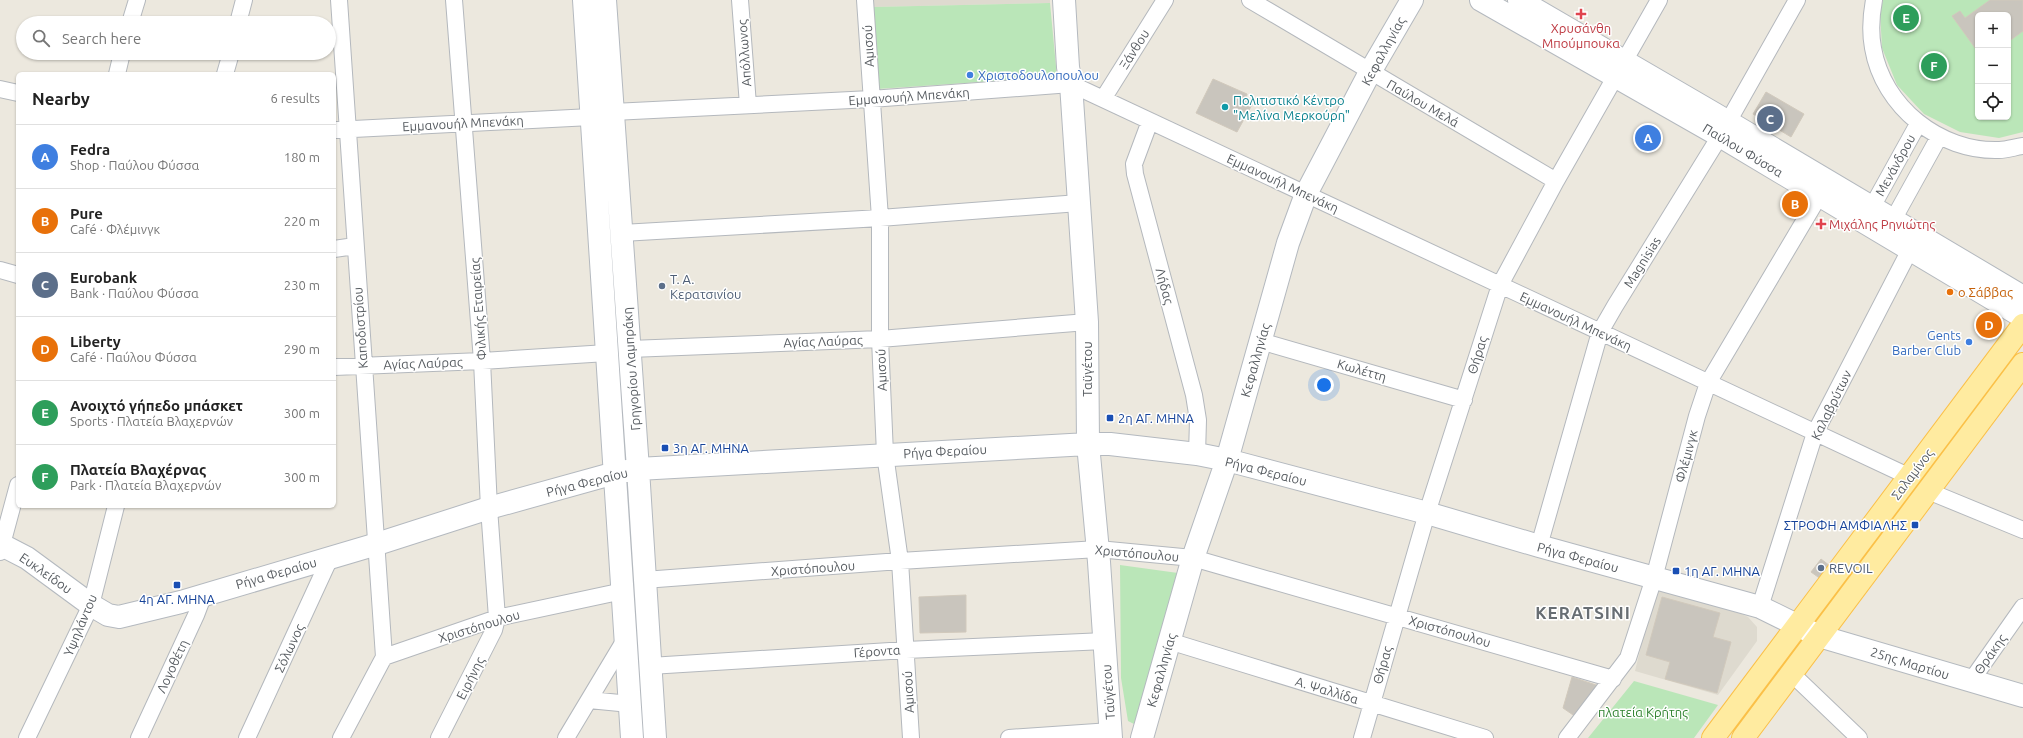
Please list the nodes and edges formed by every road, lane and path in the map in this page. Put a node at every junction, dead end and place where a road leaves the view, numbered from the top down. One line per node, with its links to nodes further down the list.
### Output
1 (136, 0): 18 (street)
2 (244, 0): 19 (street)
3 (339, 0): 37 (street, Καποδιστρίου)
4 (454, 0): 35 (street, Φιλικής Εταιρείας)
5 (584, 0): 33 (street, Γρηγορίου Λαμπράκη)
6 (605, 0): 32 (street, Γρηγορίου Λαμπράκη)
7 (740, 0): 31 (street, Απόλλωνος)
8 (865, 0): 30 (street, Αμισού)
9 (1064, 0): 26 (street, Ταϋγέτου)
10 (1165, 0): 29 (street, Ξάνθου)
11 (1250, 0): 25 (street, Παύλου Μελά)
12 (1412, 0): 25 (street, Κεφαλληνίας)
13 (1481, 0): 22 (street, Παύλου Φύσσα)
14 (1519, 0): 22 (street, Παύλου Φύσσα)
15 (1659, 0): 22 (street, Θήρας)
16 (1797, 0): 38 (street, Magnisias)
17 (1874, 0): 36 (street)
18 (132, 16)
19 (240, 16)
20 (120, 60): 23 (street)
21 (229, 60): 24 (street)
22 (1620, 69): 38 (street, Παύλου Φύσσα); 41 (street, Θήρας)
23 (117, 72)
24 (226, 72)
25 (1370, 72): 41 (street, Παύλου Μελά); 43 (street, Κεφαλληνίας)
26 (1071, 84): 29 (street, Εμμανουήλ Μπενάκη); 30 (street, Εμμανουήλ Μπενάκη); 44 (street, Ταϋγέτου)
27 (0, 89): 28 (street)
28 (16, 93)
29 (1104, 99): 34 (street, Εμμανουήλ Μπενάκη)
30 (871, 100): 31 (street, Εμμανουήλ Μπενάκη); 46 (street, Αμισού)
31 (748, 105): 32 (street, Εμμανουήλ Μπενάκη)
32 (613, 112): 48 (street, Γρηγορίου Λαμπράκη)
33 (591, 116): 35 (street, Εμμανουήλ Μπενάκη); 63 (street, Γρηγορίου Λαμπράκη)
34 (1150, 121): 43 (street, Εμμανουήλ Μπενάκη); 73 (street, Λήδας)
35 (464, 124): 37 (street, Εμμανουήλ Μπενάκη); 64 (street, Φιλικής Εταιρείας)
36 (1918, 124): 39 (street); 45 (street, Μενάνδρου)
37 (341, 129): 50 (street, Καποδιστρίου)
38 (1724, 130): 42 (street, Παύλου Φύσσα); 59 (street, Magnisias)
39 (1939, 136): 40 (street); 47 (street, Μενάνδρου)
40 (2023, 146)
41 (1556, 181): 54 (street, Θήρας)
42 (1823, 188): 45 (street, Παύλου Φύσσα); 49 (street, Παύλου Φύσσα); 68 (street, Φλέμινγκ)
43 (1306, 194): 54 (street, Εμμανουήλ Μπενάκη); 61 (street, Κεφαλληνίας)
44 (1079, 203): 46 (street); 57 (street, Ταϋγέτου)
45 (1872, 207): 47 (street, Παύλου Φύσσα)
46 (880, 218): 48 (street); 60 (street, Αμισού)
47 (1893, 220): 49 (street, Παύλου Φύσσα)
48 (622, 233): 62 (street, Γρηγορίου Λαμπράκη)
49 (1914, 242): 55 (street, Παύλου Φύσσα); 56 (street, Παύλου Φύσσα); 70 (street, Καλαβρύτων)
50 (355, 246): 51 (street); 66 (street, Καποδιστρίου)
51 (336, 249)
52 (0, 270): 53 (street)
53 (16, 274)
54 (1500, 285): 59 (street, Εμμανουήλ Μπενάκη); 69 (street, Θήρας)
55 (2023, 297)
56 (2023, 317)
57 (1087, 322): 60 (street, Αγίας Λαύρας); 71 (street, Ταϋγέτου)
58 (2023, 326): 77 (main road, Σαλαμίνος)
59 (1600, 332): 68 (street, Εμμανουήλ Μπενάκη); 85 (street, Magnisias)
60 (880, 339): 62 (street, Αγίας Λαύρας); 72 (street, Αμισού)
61 (1260, 341): 69 (street, Κωλέττη); 74 (street, Κεφαλληνίας)
62 (630, 349): 75 (street, Γρηγορίου Λαμπράκη)
63 (607, 353): 64 (street, Αγίας Λαύρας); 76 (street, Γρηγορίου Λαμπράκη)
64 (482, 361): 66 (street, Αγίας Λαύρας); 81 (street, Φιλικής Εταιρείας)
65 (2023, 364): 78 (main road, Σαλαμίνος)
66 (363, 365): 67 (street, Αγίας Λαύρας); 84 (street, Καποδιστρίου)
67 (336, 367)
68 (1708, 383): 70 (street, Εμμανουήλ Μπενάκη); 91 (street, Φλέμινγκ)
69 (1464, 400): 82 (street, Θήρας)
70 (1815, 433): 77 (street, Εμμανουήλ Μπενάκη); 96 (street, Καλαβρύτων)
71 (1088, 444): 72 (street, Ρήγα Φεραίου); 73 (street, Ρήγα Φεραίου); 87 (street, Ταϋγέτου)
72 (885, 454): 75 (street, Ρήγα Φεραίου); 90 (street, Αμισού)
73 (1197, 454): 74 (street, Ρήγα Φεραίου)
74 (1227, 460): 82 (street, Ρήγα Φεραίου); 89 (street, Κεφαλληνίας)
75 (638, 469): 76 (street, Ρήγα Φεραίου); 92 (street, Γρηγορίου Λαμπράκη)
76 (615, 473): 81 (street, Ρήγα Φεραίου); 93 (street, Γρηγορίου Λαμπράκη)
77 (1910, 477): 100 (main road, Σαλαμίνος)
78 (1928, 491): 83 (street); 101 (main road, Σαλαμίνος)
79 (16, 492): 86 (street)
80 (115, 508): 95 (street, Υψηλάντου)
81 (489, 508): 84 (street, Ρήγα Φεραίου); 99 (street, Φιλικής Εταιρείας)
82 (1427, 513): 85 (street, Ρήγα Φεραίου); 98 (street, Θήρας)
83 (2023, 530)
84 (377, 544): 88 (street, Ρήγα Φεραίου); 106 (street, Καποδιστρίου)
85 (1539, 546): 91 (street, Ρήγα Φεραίου)
86 (1, 547): 95 (street, Ευκλείδου)
87 (1098, 549): 89 (street, Χριστόπουλου); 90 (street, Χριστόπουλου); 103 (street, Ταϋγέτου)
88 (330, 558): 94 (street, Ρήγα Φεραίου); 119 (street, Σόλωνος)
89 (1193, 558): 98 (street, Χριστόπουλου); 104 (street, Κεφαλληνίας)
90 (900, 561): 92 (street, Χριστόπουλου); 105 (street, Αμισού)
91 (1654, 578): 96 (street, Ρήγα Φεραίου); 109 (street, Φλέμινγκ)
92 (644, 580): 107 (street, Γρηγορίου Λαμπράκη)
93 (623, 591): 99 (street, Χριστόπουλου); 102 (street, Γρηγορίου Λαμπράκη)
94 (204, 594): 95 (street, Ρήγα Φεραίου); 118 (street, Λογοθέτη)
95 (91, 605): 117 (street, Υψηλάντου)
96 (1760, 607): 100 (street, Ρήγα Φεραίου)
97 (2023, 608): 110 (street, Θράκης)
98 (1397, 616): 109 (street, Χριστόπουλου); 113 (street, Θήρας)
99 (496, 618): 106 (street, Χριστόπουλου); 121 (street, Ειρήνης)
100 (1798, 625): 101 (street, 25ης Μαρτίου); 130 (main road, Σαλαμίνος)
101 (1819, 636): 108 (main road, Σαλαμίνος); 110 (street, 25ης Μαρτίου)
102 (626, 638): 112 (street); 114 (street, Γρηγορίου Λαμπράκη)
103 (1105, 640): 105 (street, Γέροντα); 115 (street, Ταϋγέτου)
104 (1170, 641): 113 (street, Α. Ψαλλίδα); 116 (street, Κεφαλληνίας)
105 (906, 650): 107 (street, Γέροντα); 125 (street, Αμισού)
106 (384, 656): 120 (street)
107 (650, 666): 124 (street, Γρηγορίου Λαμπράκη)
108 (1792, 673): 131 (main road, Σαλαμίνος); 132 (street)
109 (1613, 679): 129 (street, Φλέμινγκ)
110 (1971, 681): 111 (street, 25ης Μαρτίου)
111 (2023, 696)
112 (589, 700): 114 (street); 122 (street)
113 (1371, 703): 127 (street, Θήρας); 128 (street, Α. Ψαλλίδα)
114 (630, 704): 123 (street, Γρηγορίου Λαμπράκη)
115 (1111, 734): 126 (street)
116 (1147, 737)
117 (27, 738)
118 (139, 738)
119 (247, 738)
120 (340, 738)
121 (439, 738)
122 (566, 738)
123 (632, 738)
124 (655, 738)
125 (911, 738)
126 (1009, 738)
127 (1362, 738)
128 (1484, 738)
129 (1567, 738)
130 (1713, 738)
131 (1743, 738)
132 (1859, 738)

